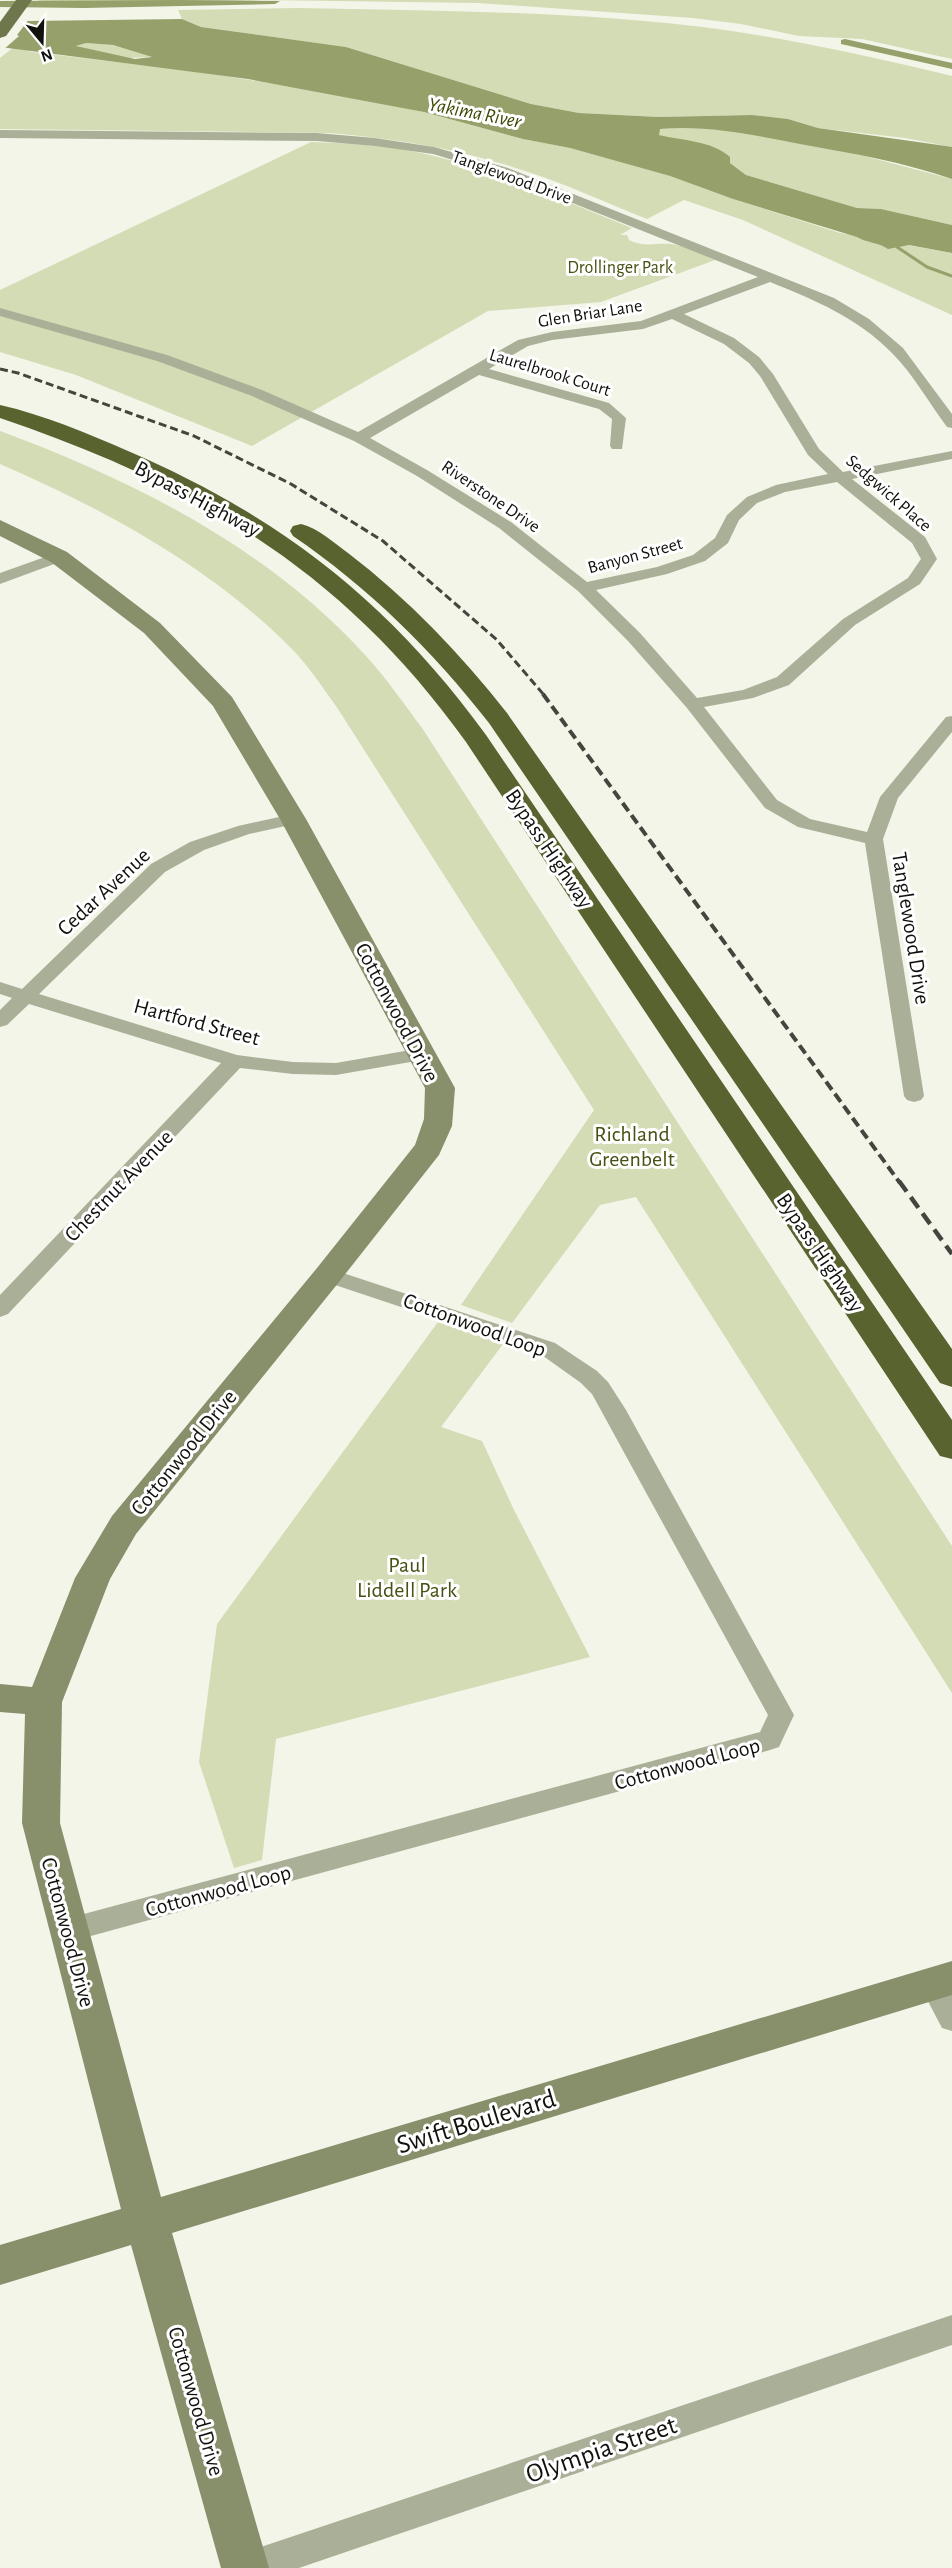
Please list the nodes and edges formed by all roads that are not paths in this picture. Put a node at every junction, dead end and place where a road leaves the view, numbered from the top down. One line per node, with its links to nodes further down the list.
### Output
1 (24, 0): 2 (main road)
2 (0, 33)
3 (0, 134): 4 (street, Tanglewood Drive)
4 (772, 278): 6 (street, Glen Briar Lane); 10 (street, Tanglewood Drive)
5 (0, 312): 11 (street, Riverstone Drive)
6 (673, 314): 7 (street, Glen Briar Lane); 14 (street, Sedgwick Place)
7 (475, 369): 11 (street, Glen Briar Lane); 12 (street, Laurelbrook Court)
8 (0, 394): 31 (highway, Bypass Highway)
9 (0, 411): 32 (highway, Bypass Highway)
10 (952, 424)
11 (359, 438): 18 (street, Riverstone Drive)
12 (617, 446)
13 (952, 455): 14 (street, Banyon Street)
14 (840, 477): 18 (street, Banyon Street); 19 (street, Sedgwick Place)
15 (0, 527): 16 (street, Cottonwood Drive)
16 (59, 557): 17 (street); 21 (street, Cottonwood Drive)
17 (0, 579)
18 (584, 588): 19 (street, Riverstone Drive)
19 (693, 704): 22 (street, Riverstone Drive)
20 (952, 721): 22 (street, Tanglewood Drive)
21 (293, 819): 24 (street, Cedar Avenue); 26 (street, Cottonwood Drive)
22 (873, 839): 28 (street, Tanglewood Drive)
23 (0, 988): 24 (street, Hartford Street)
24 (27, 995): 25 (street, Cedar Avenue); 27 (street, Hartford Street)
25 (0, 1021)
26 (422, 1054): 27 (street, Hartford Street); 29 (street, Cottonwood Drive)
27 (236, 1061): 30 (street, Chestnut Avenue)
28 (914, 1096)
29 (328, 1275): 34 (street, Cottonwood Drive); 35 (street, Cottonwood Loop)
30 (0, 1309)
31 (952, 1375)
32 (952, 1447)
33 (0, 1698): 34 (street)
34 (44, 1702): 35 (street, Cottonwood Drive)
35 (69, 1930): 38 (street, Cottonwood Drive)
36 (942, 1981): 37 (street); 38 (street, Swift Boulevard)
37 (952, 2019)
38 (146, 2220): 39 (street, Swift Boulevard); 41 (street, Cottonwood Drive)
39 (0, 2265)
40 (952, 2331): 41 (street, Olympia Street)
41 (247, 2568)

